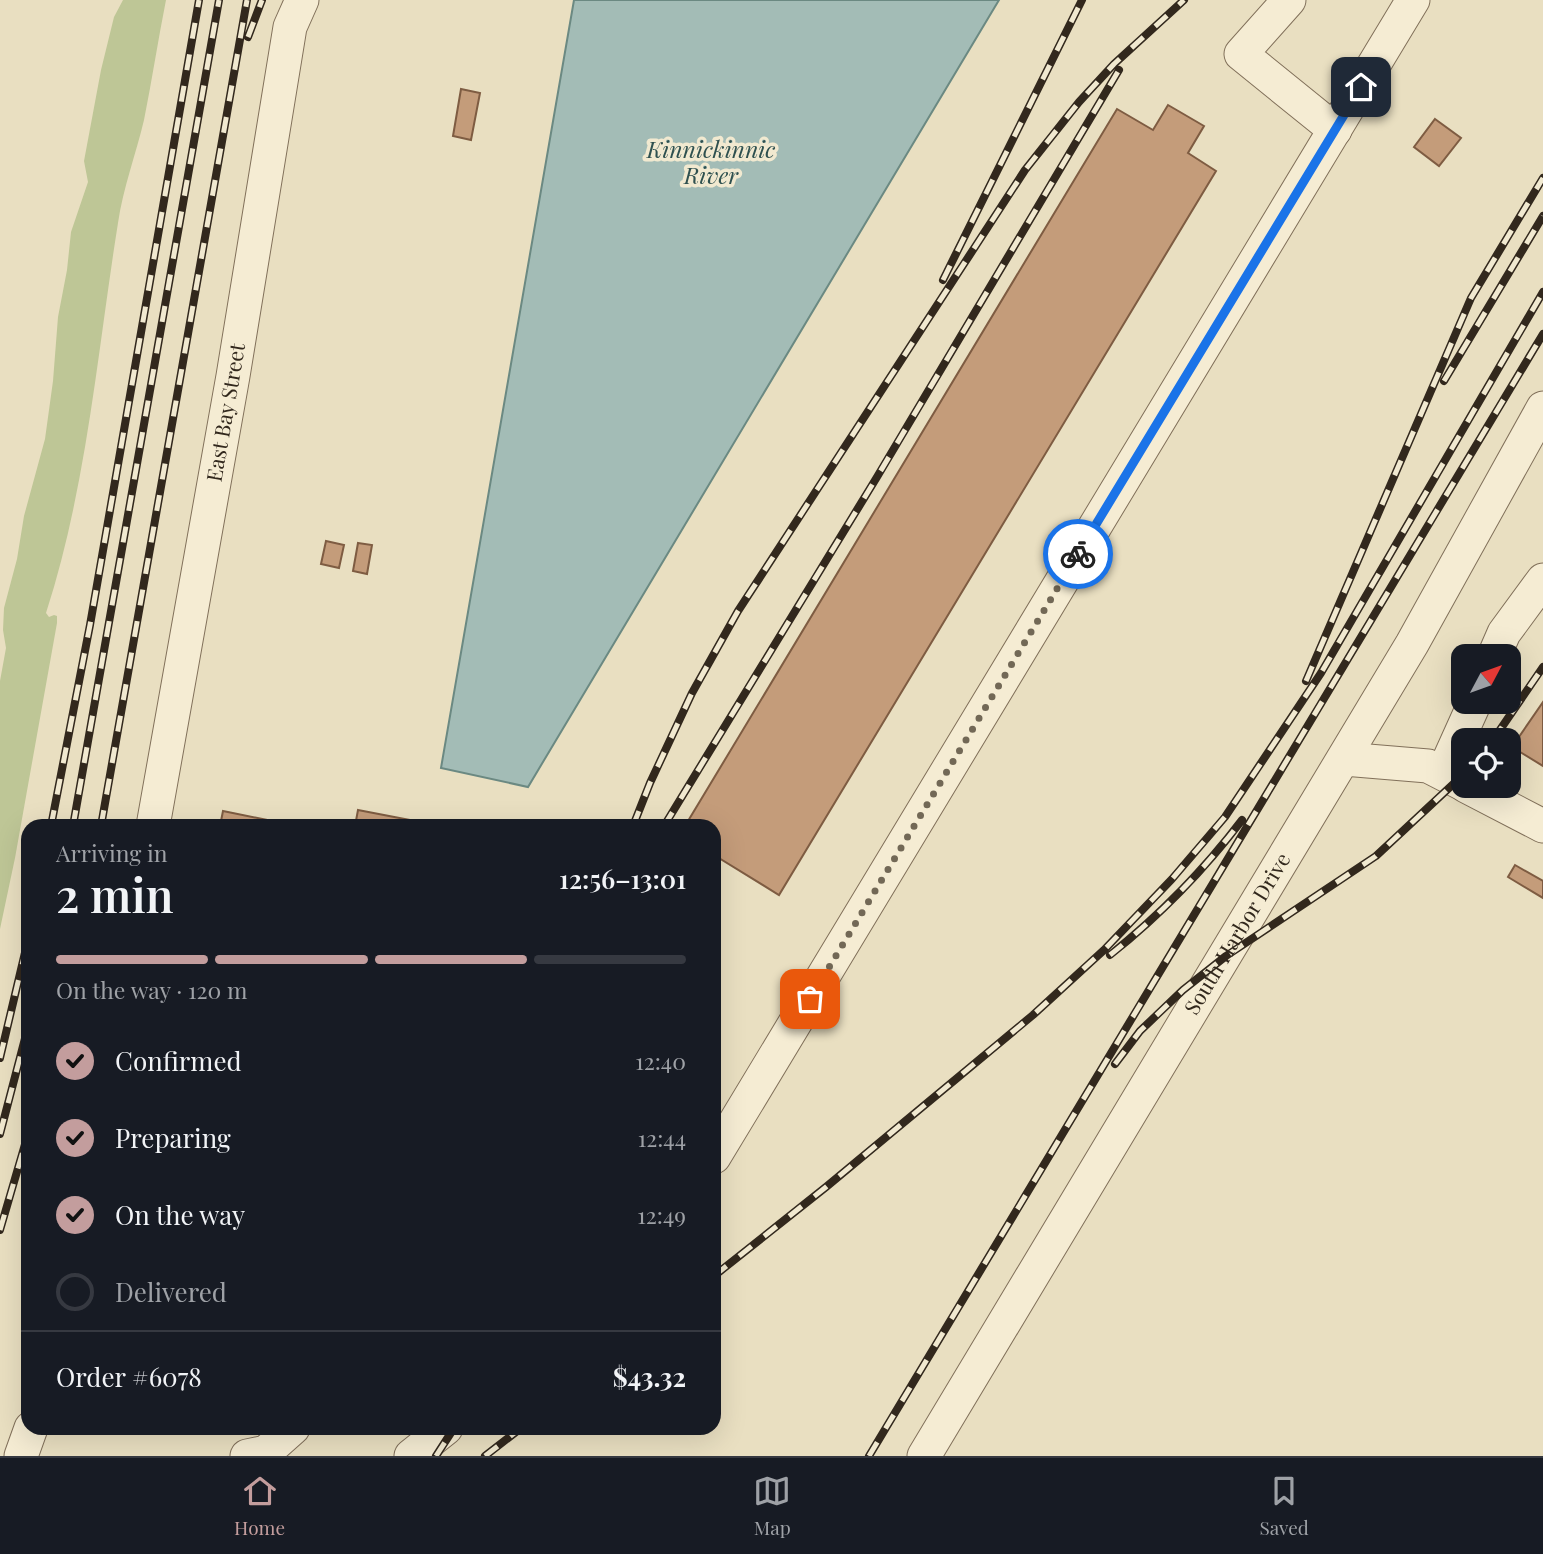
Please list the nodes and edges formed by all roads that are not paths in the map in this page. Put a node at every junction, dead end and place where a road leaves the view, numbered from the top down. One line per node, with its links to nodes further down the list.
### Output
1 (302, 0): 11 (street, East Bay Street)
2 (1289, 0): 4 (street)
3 (1413, 0): 4 (street)
4 (1335, 130): 13 (street)
5 (1543, 408): 8 (street, South Harbor Drive)
6 (1543, 580): 7 (street)
7 (1499, 644)
8 (1343, 759): 9 (street); 20 (street, South Harbor Drive)
9 (1451, 778)
10 (1489, 798): 12 (street)
11 (154, 819)
12 (1543, 827)
13 (721, 1145)
14 (28, 1435): 17 (street)
15 (285, 1435): 18 (street)
16 (437, 1435): 19 (street)
17 (21, 1456)
18 (247, 1456)
19 (411, 1456)
20 (924, 1456)

